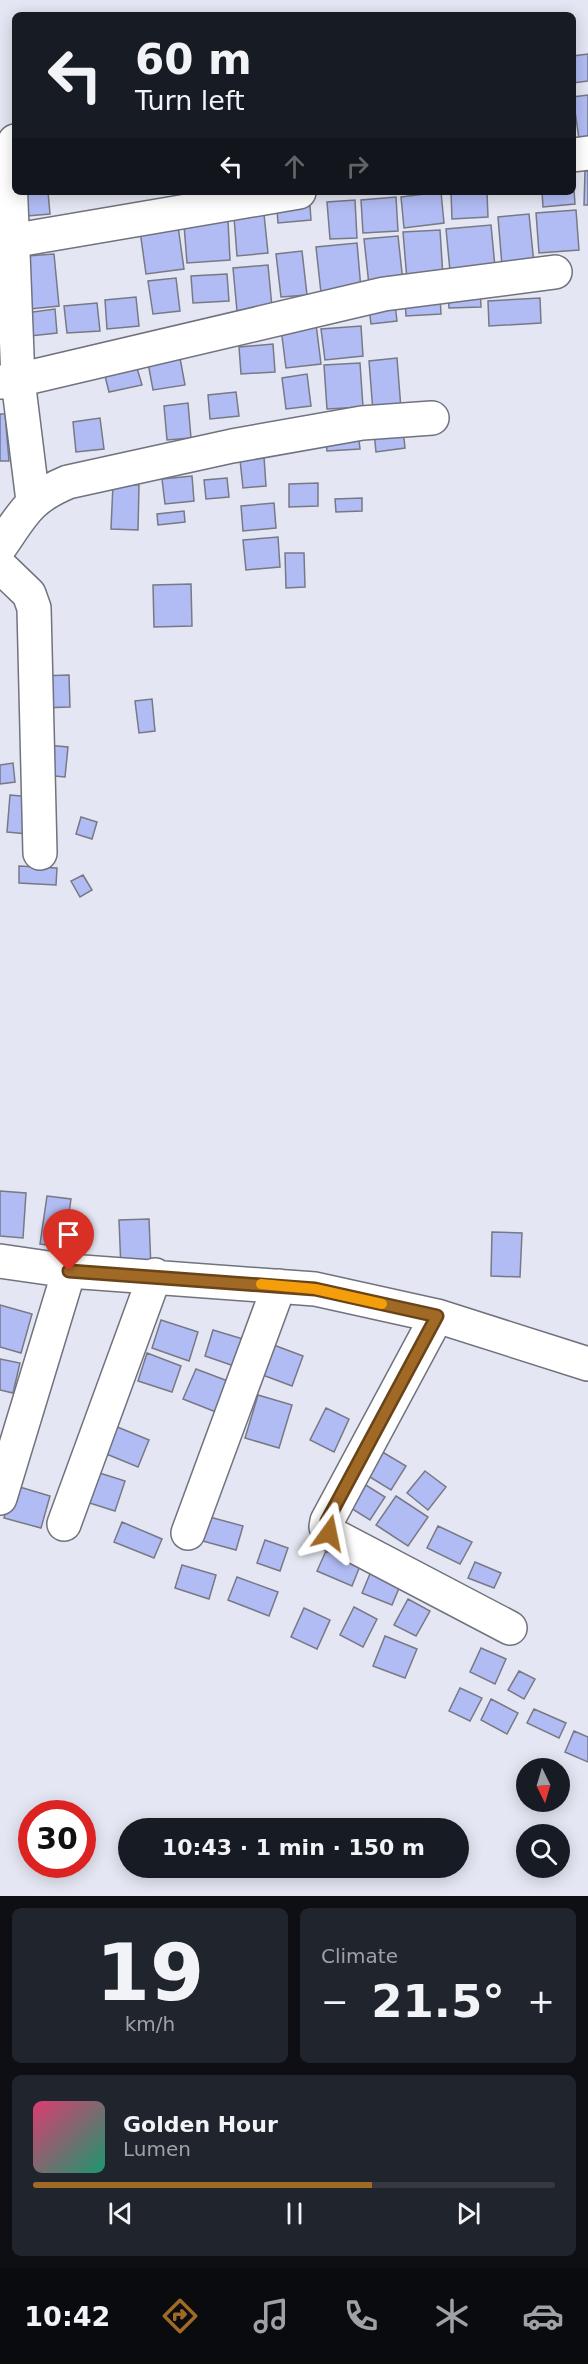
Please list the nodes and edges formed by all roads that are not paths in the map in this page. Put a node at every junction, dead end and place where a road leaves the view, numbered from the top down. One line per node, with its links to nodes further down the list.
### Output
1 (12, 146): 3 (street)
2 (281, 195): 3 (street)
3 (11, 241): 5 (street)
4 (555, 272): 5 (street)
5 (9, 381): 7 (street)
6 (432, 418): 7 (street)
7 (33, 501): 8 (street)
8 (0, 548)
9 (0, 566): 10 (street)
10 (40, 853)
11 (0, 1261): 12 (street)
12 (69, 1271): 13 (street); 17 (street)
13 (155, 1275): 14 (street); 18 (street)
14 (279, 1286): 15 (street); 19 (street)
15 (437, 1316): 16 (street); 20 (street)
16 (588, 1364)
17 (0, 1498)
18 (64, 1524)
19 (188, 1533)
20 (510, 1628)

